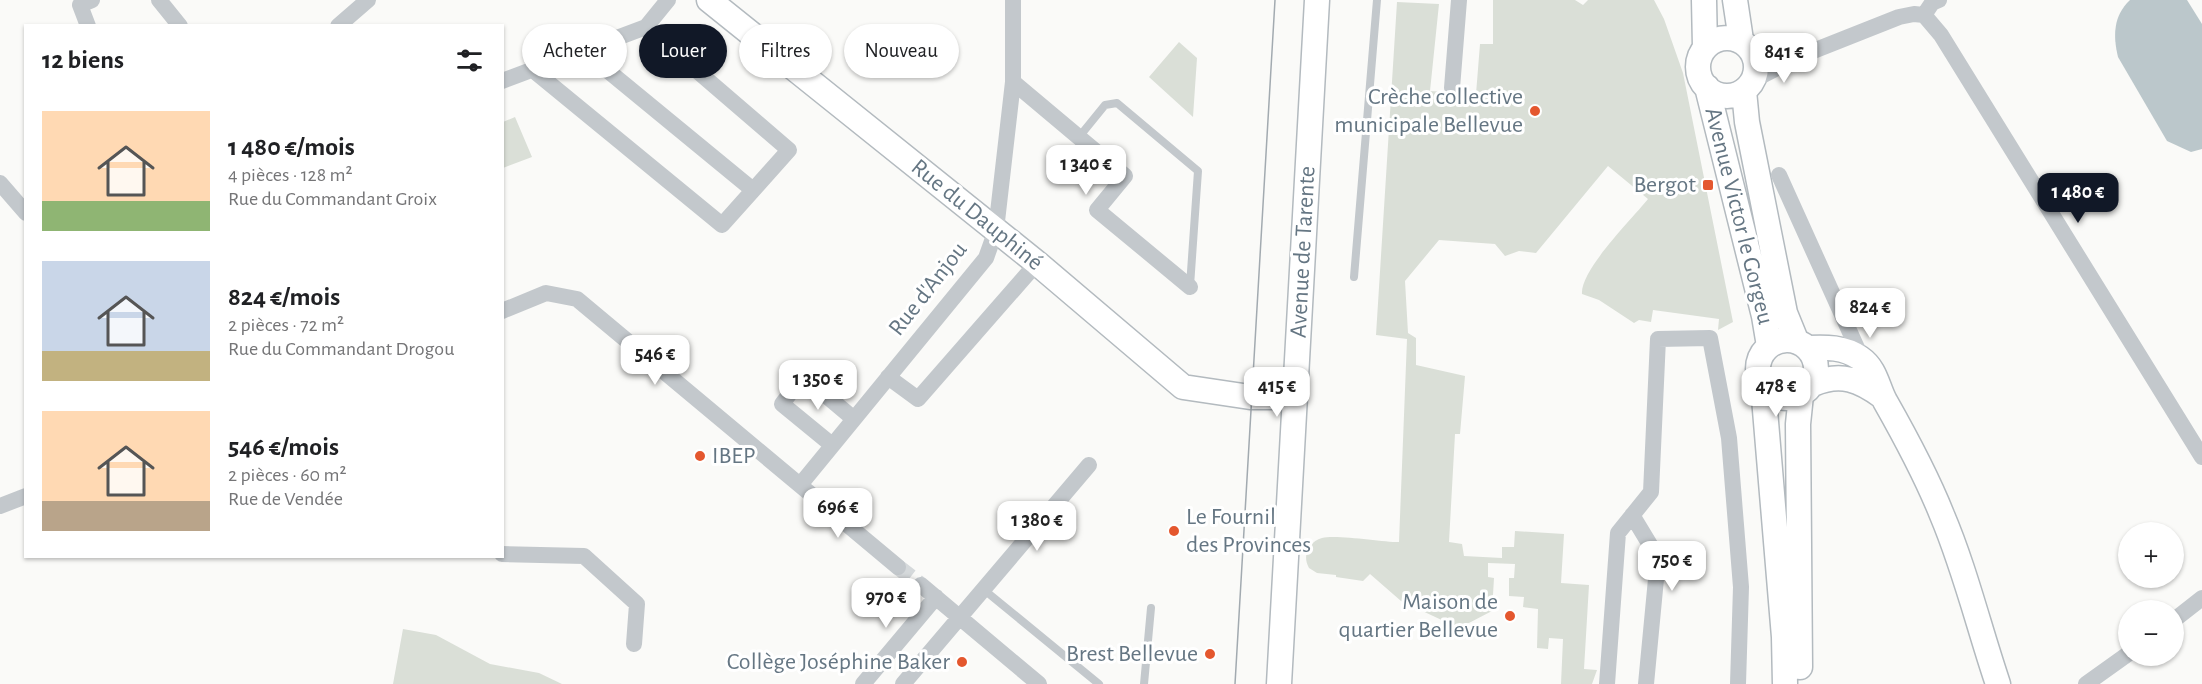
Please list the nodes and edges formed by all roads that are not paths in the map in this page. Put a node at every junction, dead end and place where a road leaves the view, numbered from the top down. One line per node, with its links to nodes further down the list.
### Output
1 (92, 0): 14 (street)
2 (159, 0): 15 (street)
3 (668, 0): 18 (street)
4 (709, 0): 36 (street, Rue du Dauphiné)
5 (1013, 0): 27 (street, Rue d'Anjou)
6 (1317, 0): 49 (street, Avenue de Tarente)
7 (1377, 0): 38 (lane)
8 (1459, 0): 30 (street)
9 (1704, 0): 20 (street)
10 (1735, 0): 19 (street)
11 (1939, 0): 13 (street)
12 (363, 5): 16 (street); 17 (street)
13 (1924, 15): 21 (street); 53 (street)
14 (87, 24)
15 (178, 24)
16 (341, 24)
17 (364, 24)
18 (648, 24)
19 (1747, 46): 20 (street); 21 (street); 28 (street)
20 (1705, 47): 29 (street)
21 (1798, 57): 28 (street)
22 (522, 74): 26 (street)
23 (542, 78): 34 (street)
24 (617, 78): 34 (street)
25 (705, 78): 34 (street)
26 (504, 80)
27 (1012, 82): 31 (street); 36 (street, Rue d'Anjou)
28 (1749, 85): 29 (street); 41 (street, Avenue Victor le Gorgeu)
29 (1707, 87): 42 (street, Avenue Victor le Gorgeu)
30 (1452, 88)
31 (1079, 137): 39 (street); 39 (lane)
32 (1779, 174): 43 (street)
33 (0, 183): 35 (street)
34 (753, 190)
35 (24, 211)
36 (996, 230): 37 (street, Rue du Dauphiné); 45 (street, Rue d'Anjou)
37 (1036, 262): 45 (street); 49 (street, Rue du Dauphiné)
38 (1354, 277)
39 (1190, 287)
40 (504, 309): 55 (street)
41 (1802, 344): 42 (street); 43 (street); 47 (street)
42 (1768, 346): 46 (street)
43 (1862, 359): 50 (street)
44 (804, 377): 51 (street)
45 (888, 377): 51 (street, Rue d'Anjou)
46 (1763, 386): 47 (street); 79 (street)
47 (1807, 389): 50 (street); 80 (street)
48 (791, 392): 52 (street)
49 (1295, 397): 75 (street, Avenue de Tarente)
50 (1883, 397): 81 (street)
51 (854, 418): 52 (street, Rue d'Anjou)
52 (832, 446): 55 (street, Rue d'Anjou)
53 (2202, 457)
54 (1089, 465): 62 (street)
55 (800, 485): 60 (street)
56 (24, 497): 57 (street)
57 (0, 506)
58 (1632, 515): 76 (street); 77 (street); 78 (street)
59 (504, 554): 68 (street)
60 (898, 567)
61 (921, 585): 63 (street)
62 (983, 589): 67 (street); 73 (lane)
63 (936, 597): 67 (street); 70 (street)
64 (2202, 598): 66 (street)
65 (1151, 608): 74 (lane)
66 (2184, 612)
67 (959, 617): 71 (street); 72 (street)
68 (634, 644)
69 (2118, 661): 82 (street)
70 (863, 684)
71 (903, 684)
72 (1039, 684)
73 (1100, 684)
74 (1144, 684)
75 (1279, 684)
76 (1607, 684)
77 (1646, 684)
78 (1738, 684)
79 (1785, 684)
80 (1800, 684)
81 (1998, 684)
82 (2086, 684)

